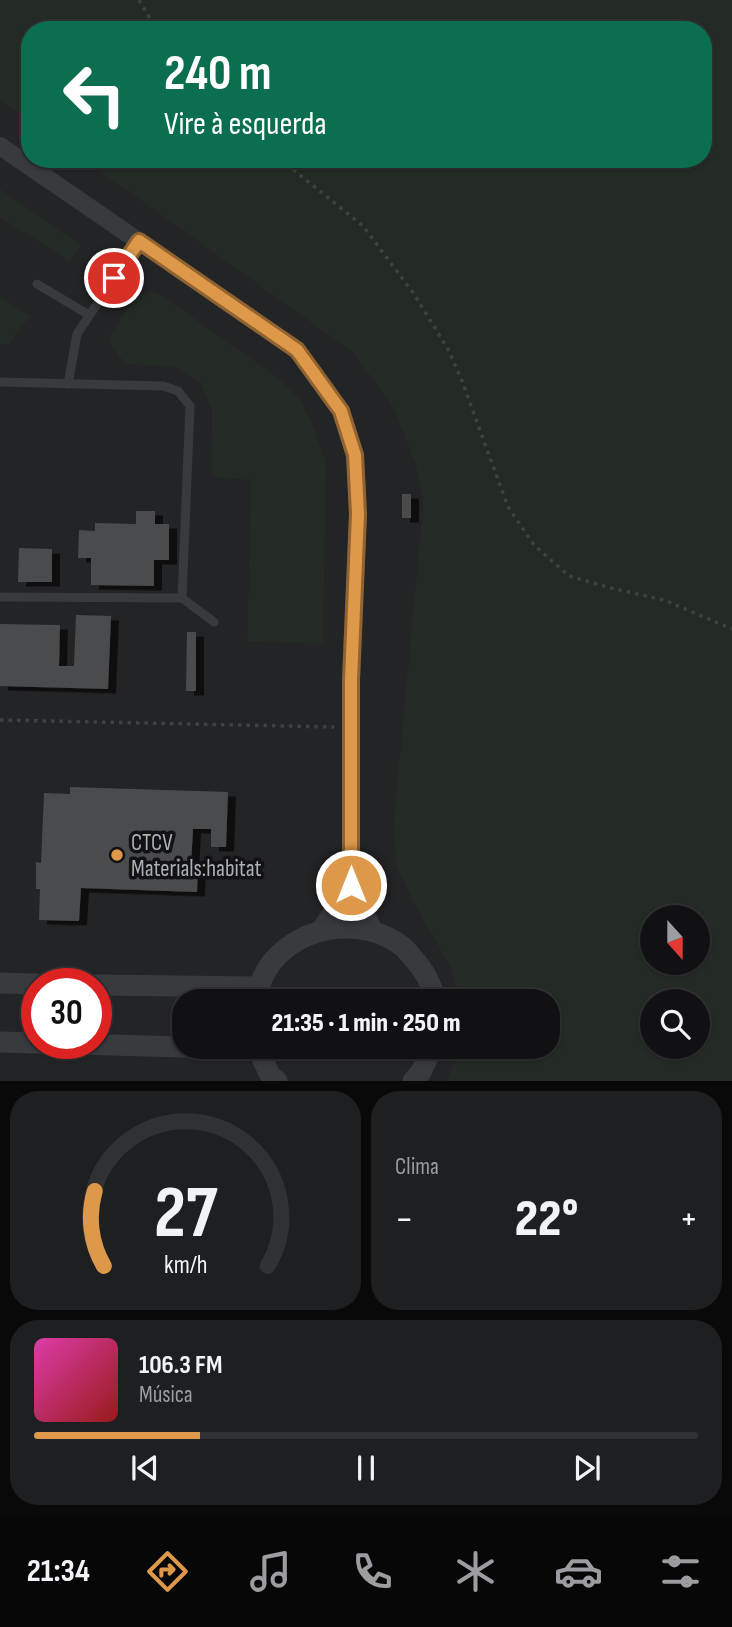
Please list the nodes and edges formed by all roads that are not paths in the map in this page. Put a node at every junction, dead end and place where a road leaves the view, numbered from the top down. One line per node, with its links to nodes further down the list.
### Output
1 (0, 146): 2 (street)
2 (21, 160)
3 (32, 168): 4 (street)
4 (139, 241): 6 (lane); 12 (street)
5 (37, 284): 6 (lane)
6 (89, 315): 8 (lane)
7 (0, 382): 8 (lane)
8 (68, 384): 10 (lane)
9 (0, 597): 10 (lane)
10 (182, 598): 11 (lane)
11 (214, 622)
12 (351, 885): 13 (street); 14 (street)
13 (318, 931): 14 (street); 19 (street)
14 (376, 932): 20 (street)
15 (0, 983): 16 (street)
16 (21, 984)
17 (112, 986): 18 (street)
18 (172, 989)
19 (259, 989)
20 (430, 989)
21 (0, 1042): 22 (street)
22 (172, 1046)
23 (263, 1059): 25 (street)
24 (427, 1059): 26 (street)
25 (277, 1081)
26 (412, 1081)

